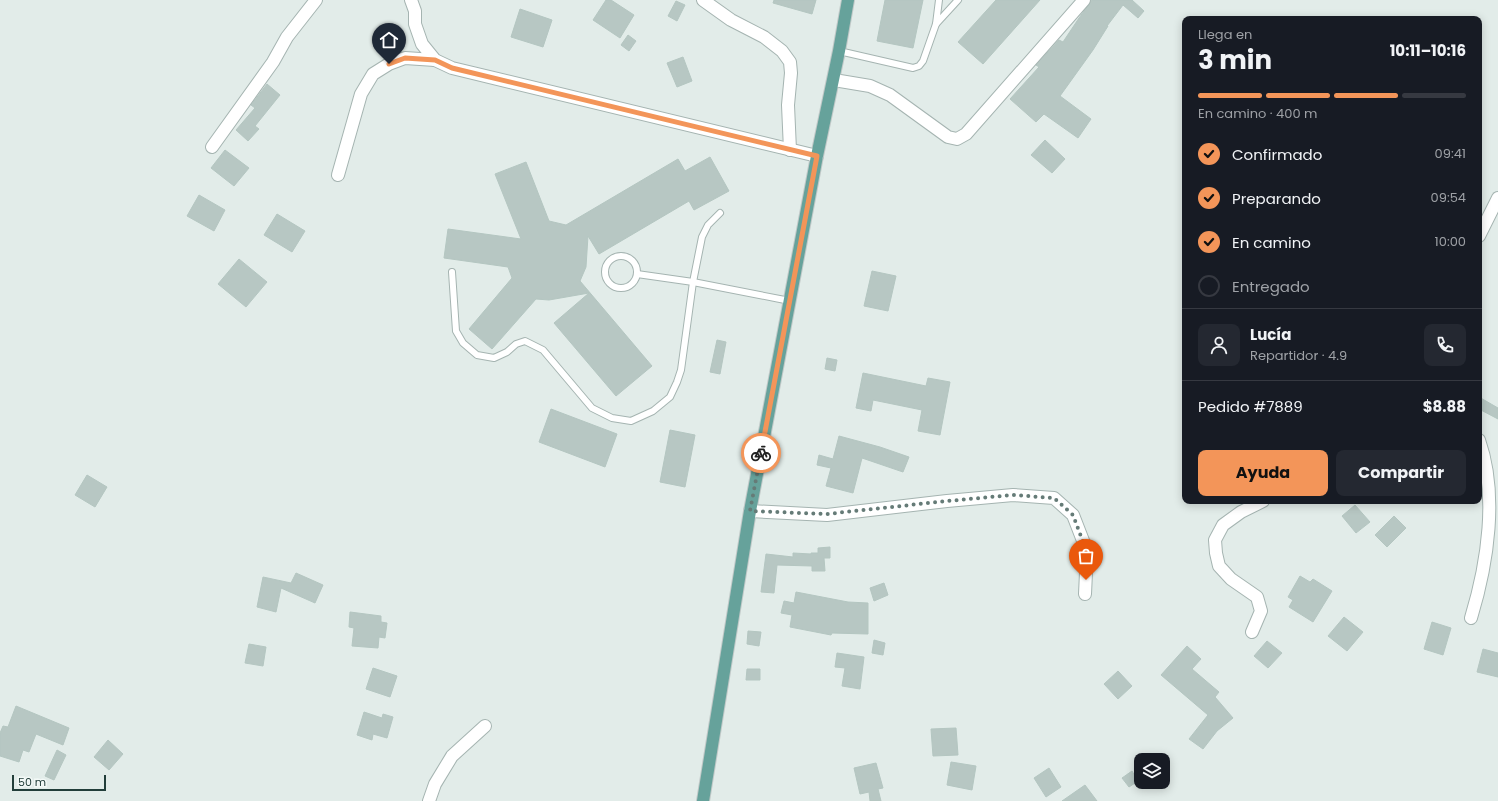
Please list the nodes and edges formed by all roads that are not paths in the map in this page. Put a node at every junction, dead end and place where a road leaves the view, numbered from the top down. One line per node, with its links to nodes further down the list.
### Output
1 (316, 0): 12 (street)
2 (411, 0): 10 (street)
3 (703, 0): 13 (street)
4 (848, 0): 9 (main road)
5 (940, 0): 8 (lane)
6 (958, 0): 8 (lane)
7 (1084, 0): 11 (street)
8 (936, 24): 9 (lane)
9 (840, 51): 11 (main road)
10 (435, 60): 13 (street); 15 (street)
11 (834, 80): 14 (main road)
12 (212, 147)
13 (790, 150): 14 (street)
14 (817, 156): 22 (main road)
15 (338, 175)
16 (1498, 198): 18 (street)
17 (720, 213): 21 (lane)
18 (1482, 230)
19 (452, 272): 21 (lane)
20 (637, 274): 20 (lane); 21 (lane)
21 (693, 282): 22 (lane)
22 (790, 301): 25 (main road)
23 (1482, 447): 27 (street)
24 (1257, 504): 28 (street)
25 (750, 511): 26 (street); 31 (main road)
26 (1085, 594)
27 (1471, 618)
28 (1252, 632)
29 (485, 726): 30 (street)
30 (428, 801)
31 (703, 801)

